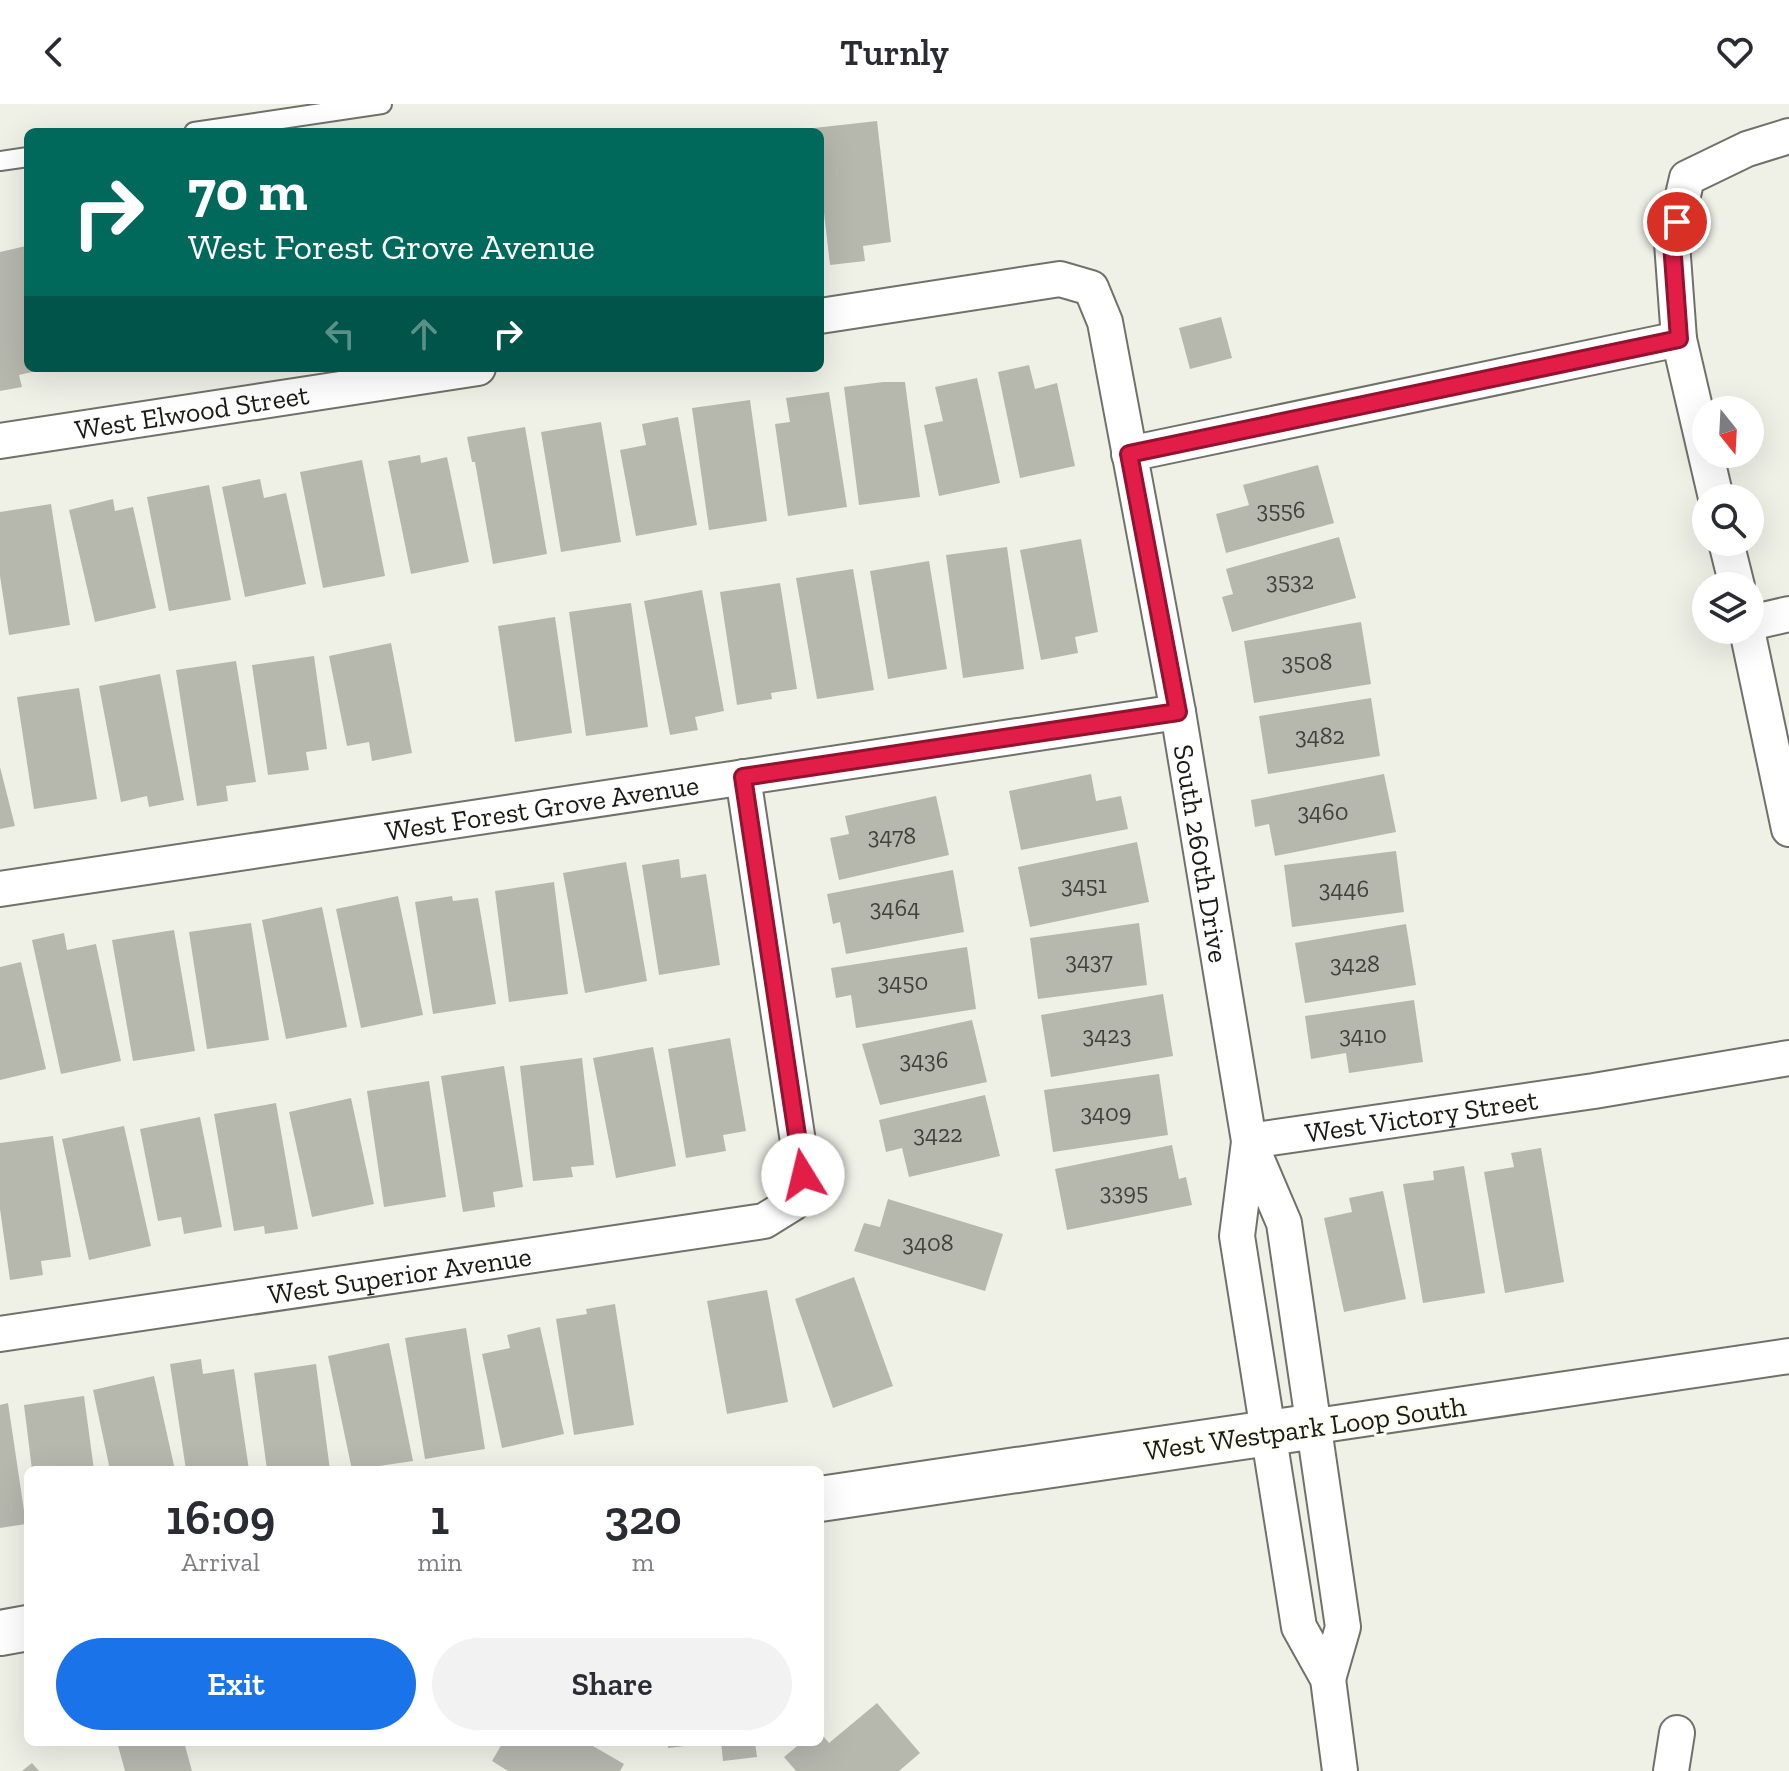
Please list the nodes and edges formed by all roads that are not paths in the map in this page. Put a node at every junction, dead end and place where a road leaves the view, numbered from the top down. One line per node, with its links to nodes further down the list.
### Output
1 (382, 104): 2 (lane)
2 (221, 128)
3 (1789, 136): 7 (street)
4 (24, 158): 5 (lane)
5 (0, 161)
6 (824, 315): 10 (street, South 260th Drive)
7 (1679, 339): 10 (street); 11 (street)
8 (452, 372): 9 (street, West Elwood Street)
9 (0, 441)
10 (1129, 454): 15 (street, South 260th Drive)
11 (1713, 484)
12 (1789, 614): 13 (street)
13 (1764, 620)
14 (1750, 644): 17 (street)
15 (1178, 712): 16 (street, West Forest Grove Avenue); 20 (street, South 260th Drive)
16 (743, 777): 18 (street, West Forest Grove Avenue); 21 (street, West Superior Avenue)
17 (1789, 829)
18 (0, 889)
19 (1789, 1058): 20 (street, West Victory Street)
20 (1249, 1141): 23 (street, South 260th Drive); 24 (street, South 260th Drive)
21 (0, 1334)
22 (1789, 1356): 23 (street, West Westpark Loop South)
23 (1316, 1426): 24 (street, West Westpark Loop South); 28 (street, South 260th Drive)
24 (1270, 1434): 25 (street, West Westpark Loop South); 28 (street, South 260th Drive)
25 (824, 1498)
26 (24, 1629): 27 (street)
27 (0, 1633)
28 (1328, 1679): 30 (street, South 260th Drive)
29 (1677, 1733): 31 (street)
30 (1340, 1771)
31 (1671, 1771)

